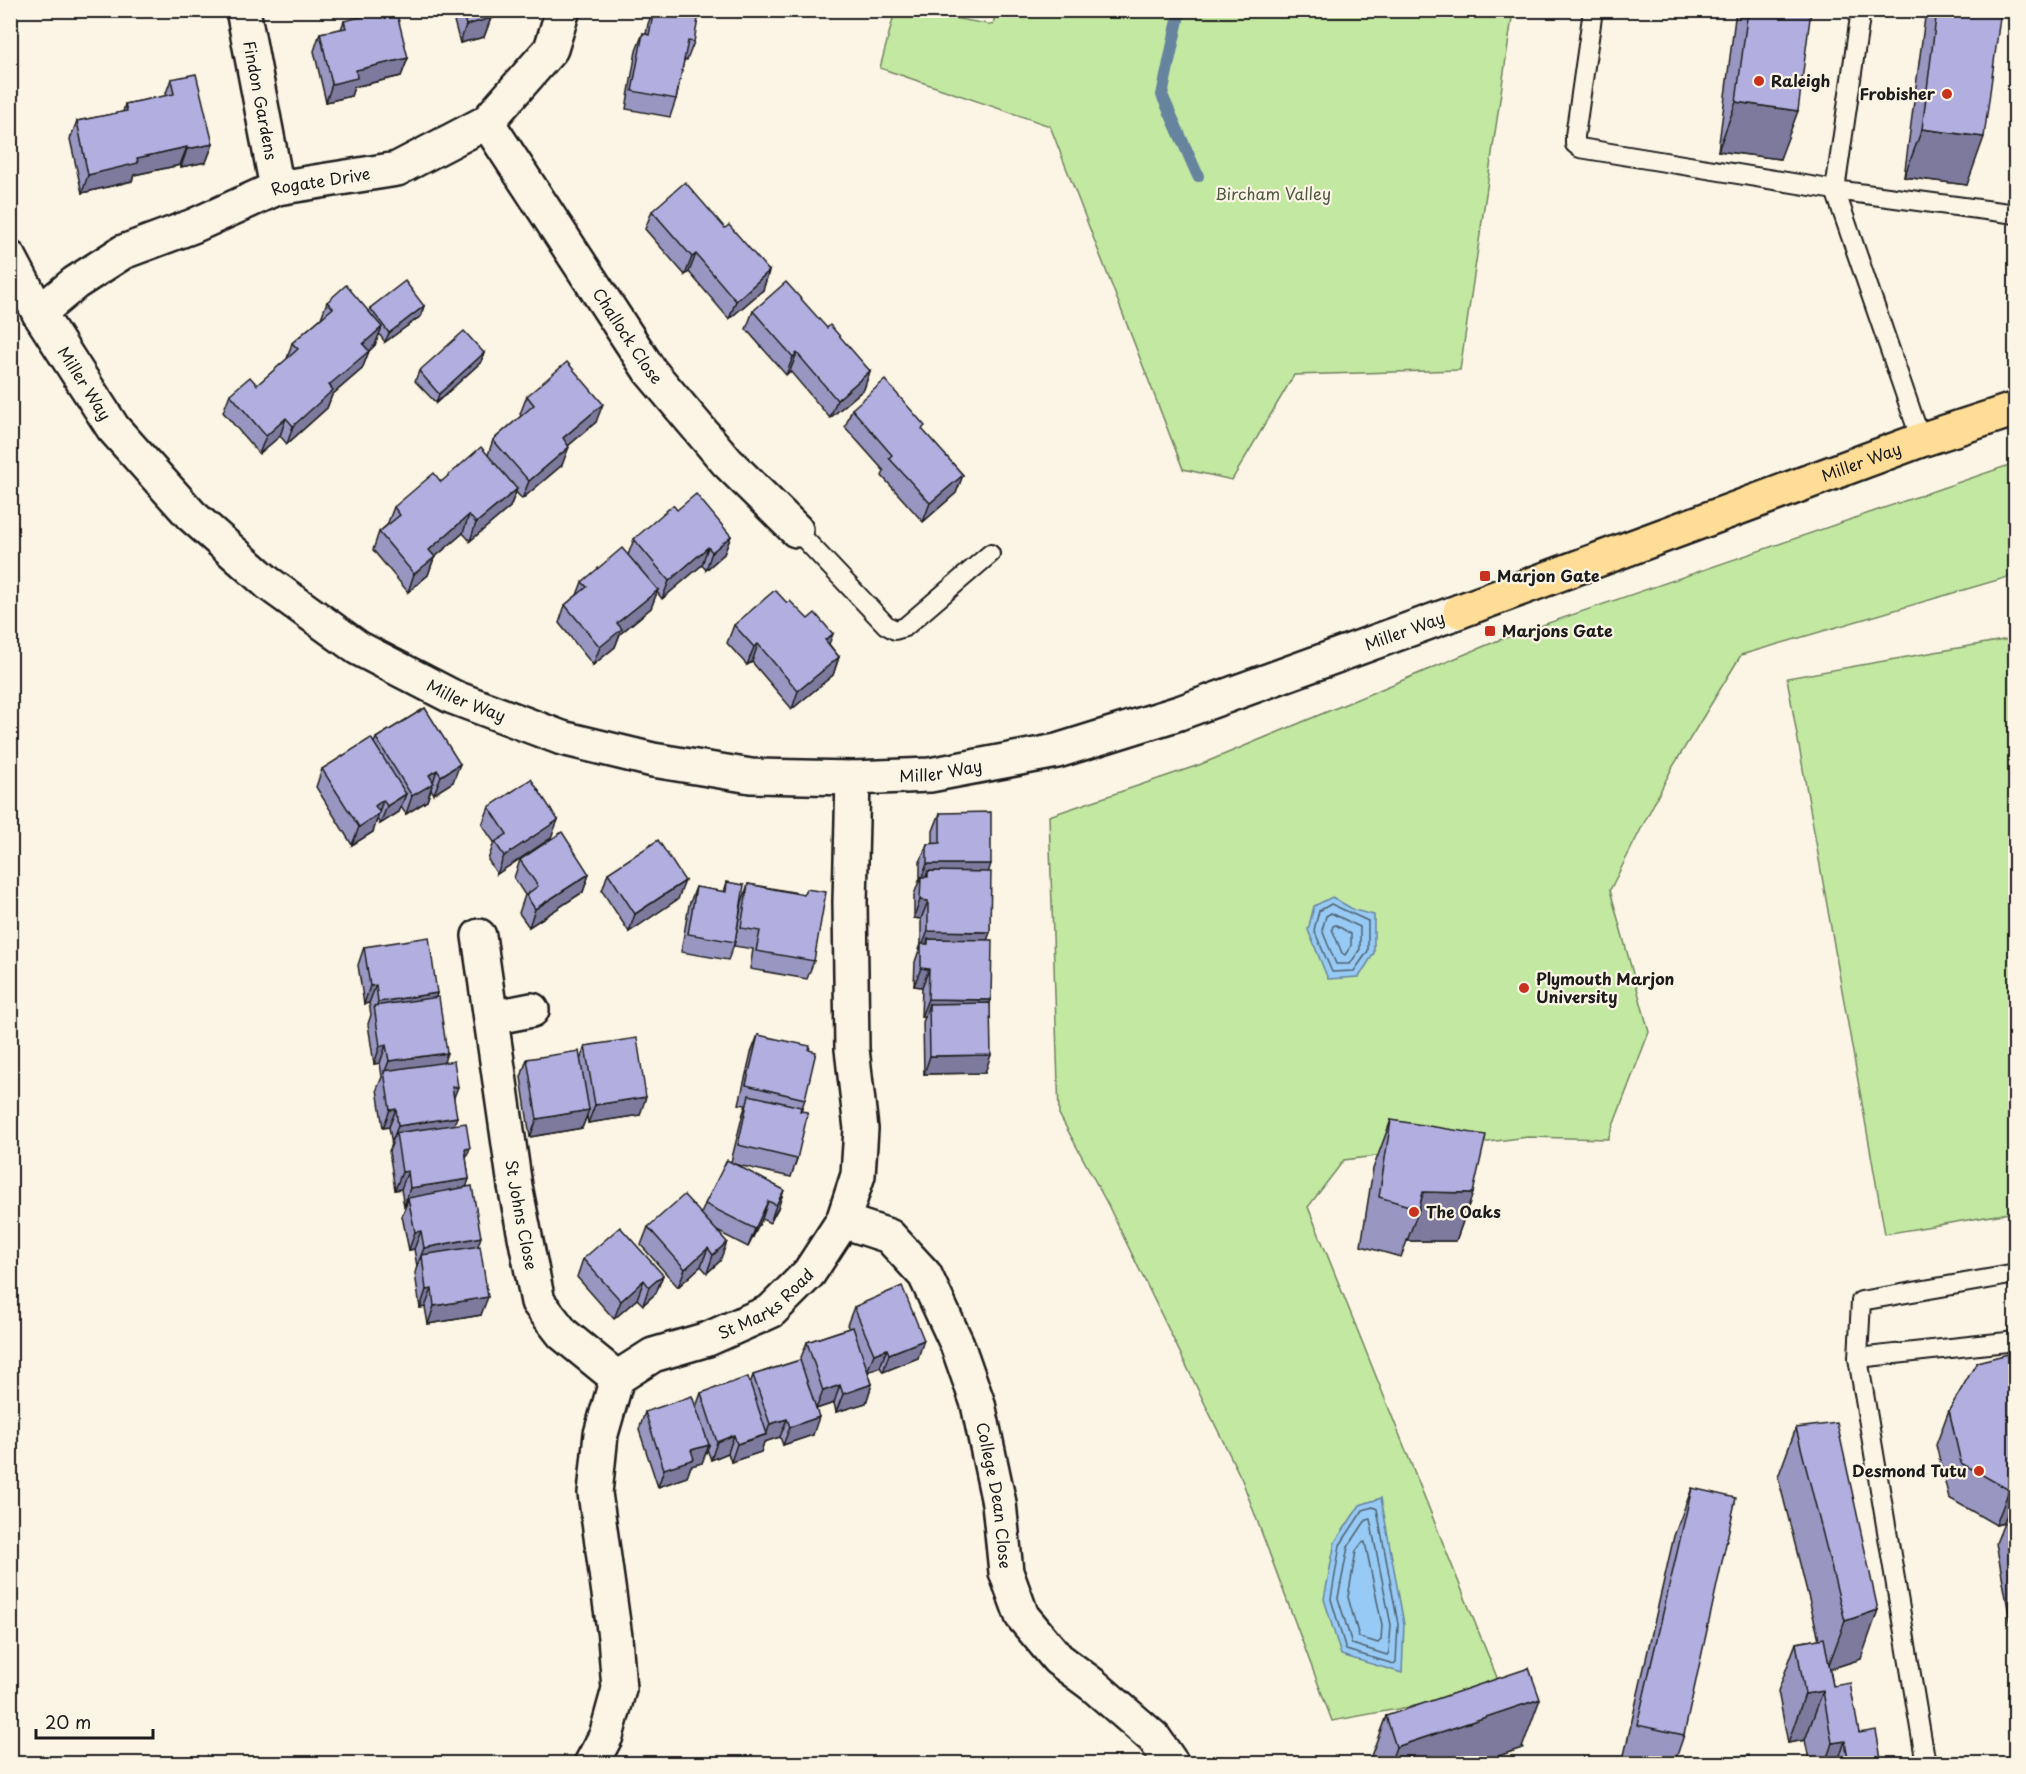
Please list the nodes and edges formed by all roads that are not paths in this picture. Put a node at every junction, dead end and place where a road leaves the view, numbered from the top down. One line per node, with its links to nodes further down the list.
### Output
1 (243, 10): 6 (street, Findon Gardens)
2 (563, 10): 5 (street, Rogate Drive)
3 (1593, 10): 7 (lane)
4 (1861, 10): 7 (lane)
5 (487, 122): 6 (street, Rogate Drive); 13 (street, Challock Close)
6 (277, 188): 10 (street, Rogate Drive)
7 (1835, 190): 8 (lane); 12 (lane)
8 (2016, 214)
9 (10, 258): 10 (street, Miller Way)
10 (39, 313): 16 (street, Miller Way)
11 (2016, 409): 12 (main road, Miller Way)
12 (1921, 440): 15 (main road, Miller Way)
13 (796, 530): 14 (lane)
14 (990, 554)
15 (1460, 611): 16 (street, Miller Way)
16 (853, 778): 20 (street, St Marks Road)
17 (479, 936): 19 (street, St Johns Close)
18 (532, 1010): 19 (street)
19 (491, 1018): 24 (street, St Johns Close)
20 (843, 1221): 24 (street, St Marks Road); 26 (street, College Dean Close)
21 (2016, 1275): 23 (lane)
22 (2016, 1341): 23 (lane)
23 (1858, 1358): 27 (lane)
24 (617, 1378): 25 (street)
25 (591, 1764)
26 (1172, 1764)
27 (1926, 1764)

